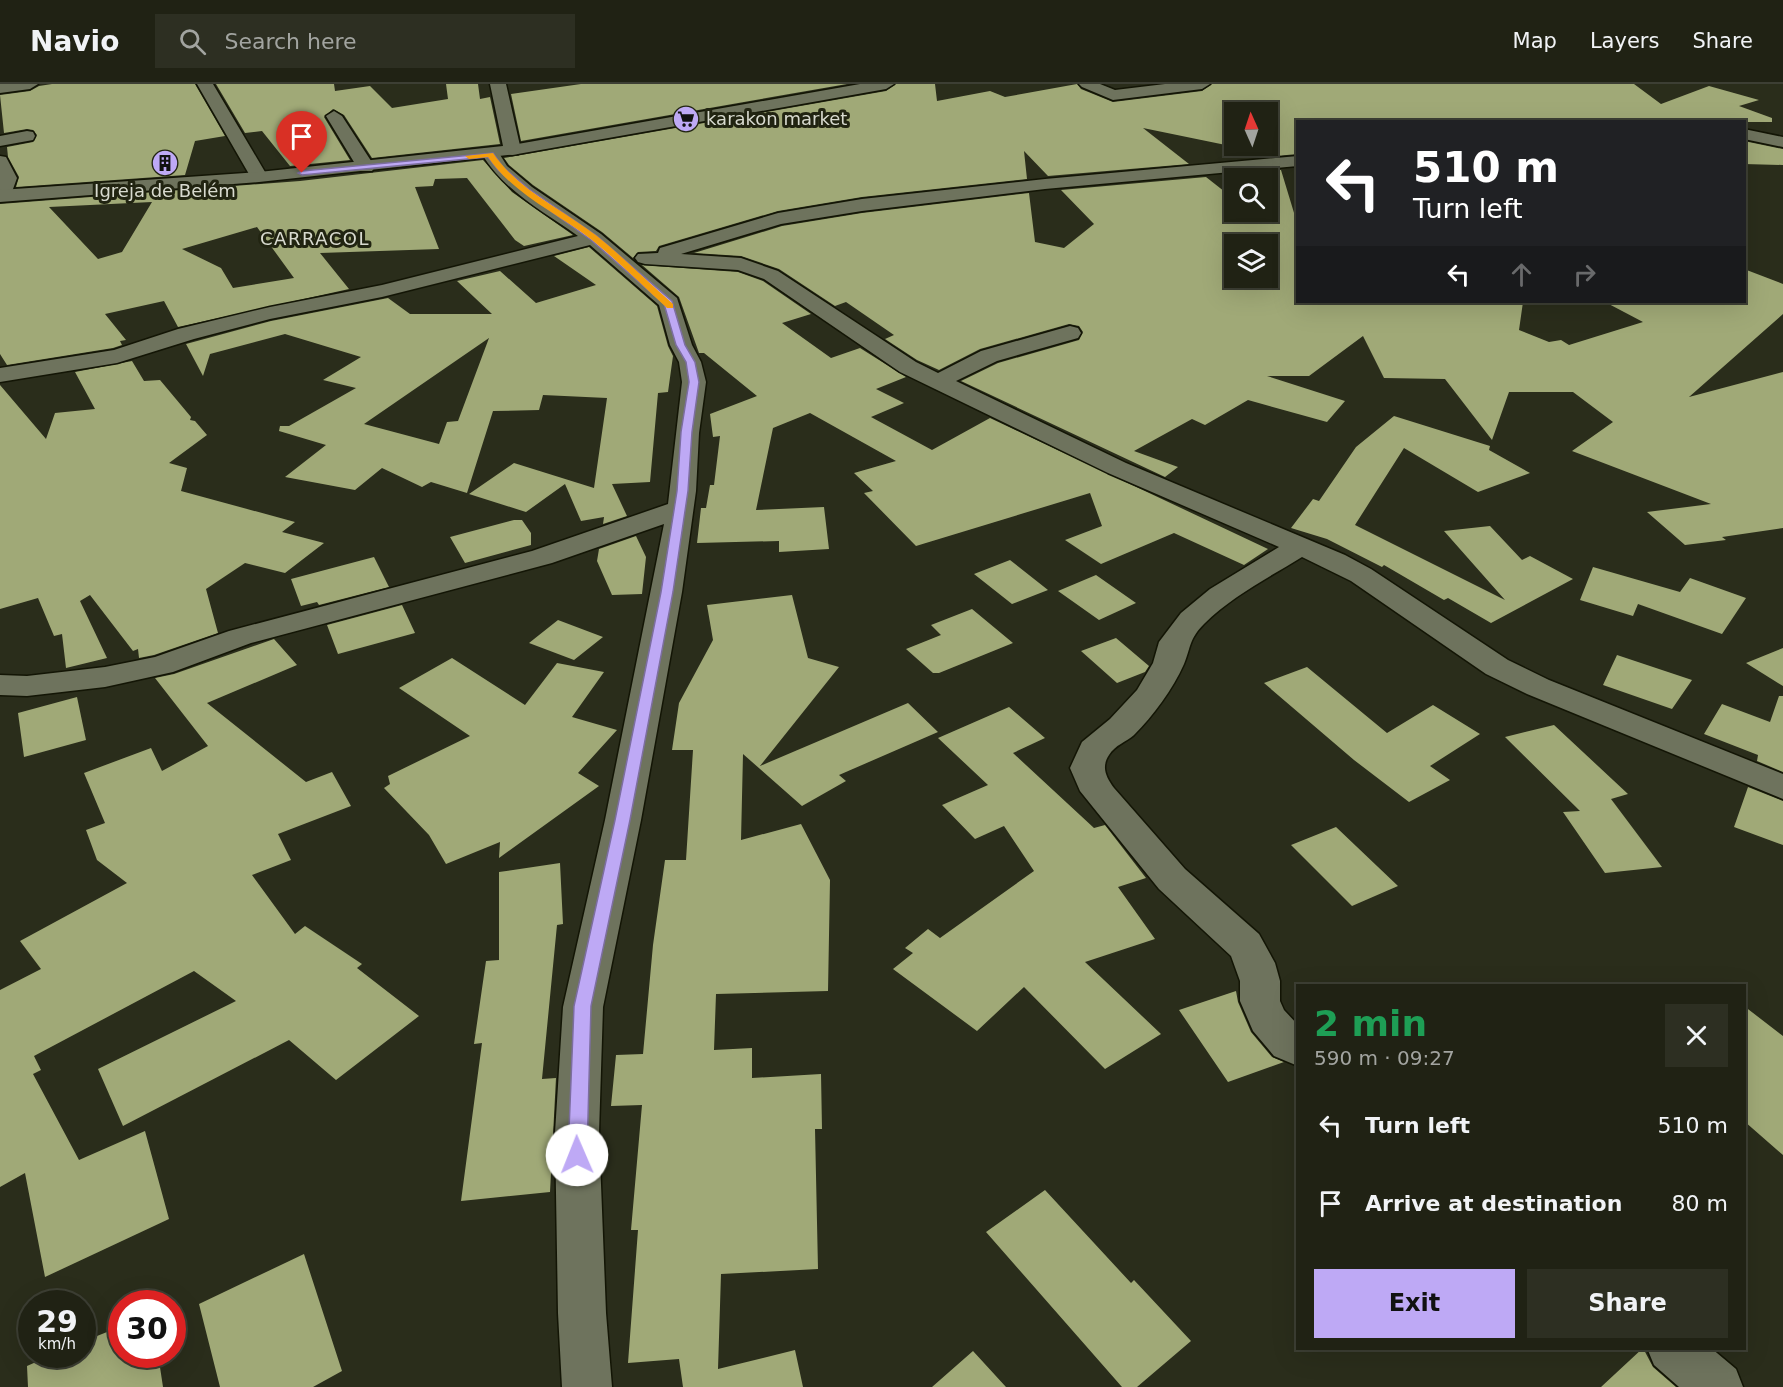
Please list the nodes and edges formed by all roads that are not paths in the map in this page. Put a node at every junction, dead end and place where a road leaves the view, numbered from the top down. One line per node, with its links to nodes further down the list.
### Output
1 (30, 84): 8 (street)
2 (205, 84): 21 (street)
3 (498, 84): 17 (street)
4 (830, 84): 9 (street)
5 (886, 84): 9 (street)
6 (1087, 84): 7 (street)
7 (1202, 84)
8 (0, 88)
9 (845, 91): 17 (street)
10 (334, 116): 20 (street)
11 (1783, 130): 12 (street)
12 (1746, 134)
13 (1746, 134): 16 (street)
14 (27, 136): 15 (street)
15 (0, 141)
16 (1783, 142)
17 (501, 152): 20 (street); 23 (street)
18 (0, 161): 22 (street)
19 (1296, 161): 24 (street)
20 (366, 167): 21 (street)
21 (259, 177): 22 (street)
22 (2, 196)
23 (594, 238): 24 (street); 26 (street)
24 (635, 261): 27 (street); 28 (street)
25 (1070, 333): 27 (street)
26 (0, 375)
27 (939, 381): 29 (street)
28 (680, 509): 30 (street); 34 (street)
29 (1299, 547): 31 (street); 32 (street)
30 (0, 685)
31 (1783, 787)
32 (1296, 1048)
33 (1674, 1350): 35 (street)
34 (587, 1387)
35 (1718, 1387)

